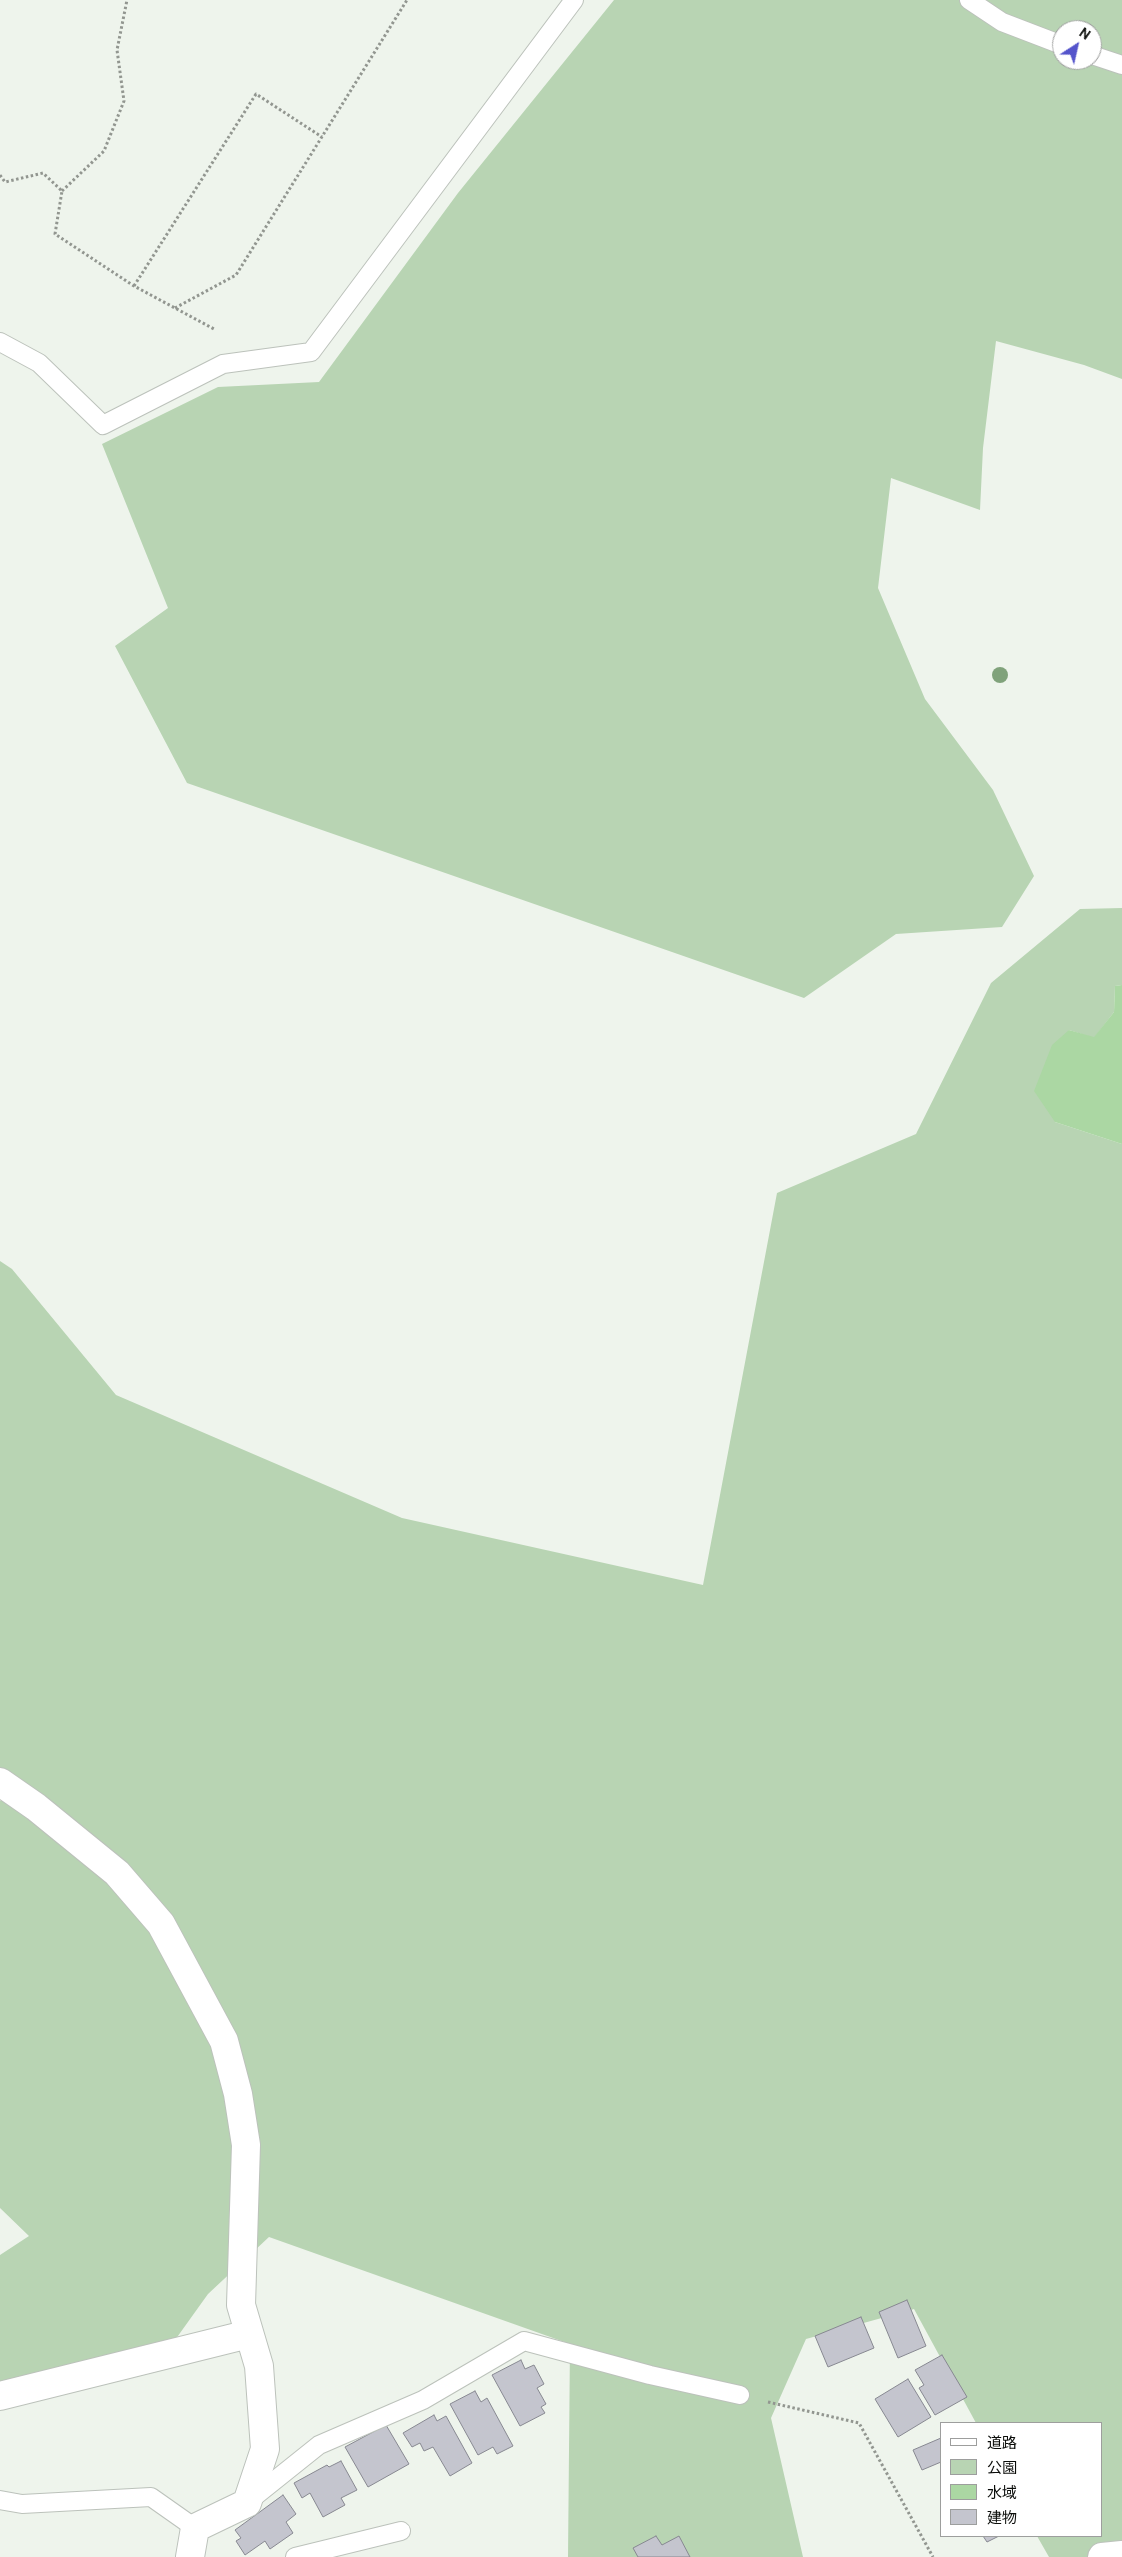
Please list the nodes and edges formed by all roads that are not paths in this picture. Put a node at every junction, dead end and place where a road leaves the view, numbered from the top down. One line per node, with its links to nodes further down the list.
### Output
1 (574, 0): 6 (lane)
2 (969, 0): 3 (lane)
3 (1052, 41)
4 (1102, 58): 5 (lane)
5 (1122, 65)
6 (0, 342)
7 (0, 1782): 8 (street)
8 (249, 2334): 10 (street); 12 (street)
9 (740, 2395): 12 (lane)
10 (0, 2396)
11 (0, 2500): 13 (lane)
12 (247, 2503): 13 (street)
13 (195, 2528): 16 (street)
14 (402, 2531): 17 (lane)
15 (1122, 2555): 18 (street)
16 (190, 2557)
17 (295, 2557)
18 (1102, 2557)

